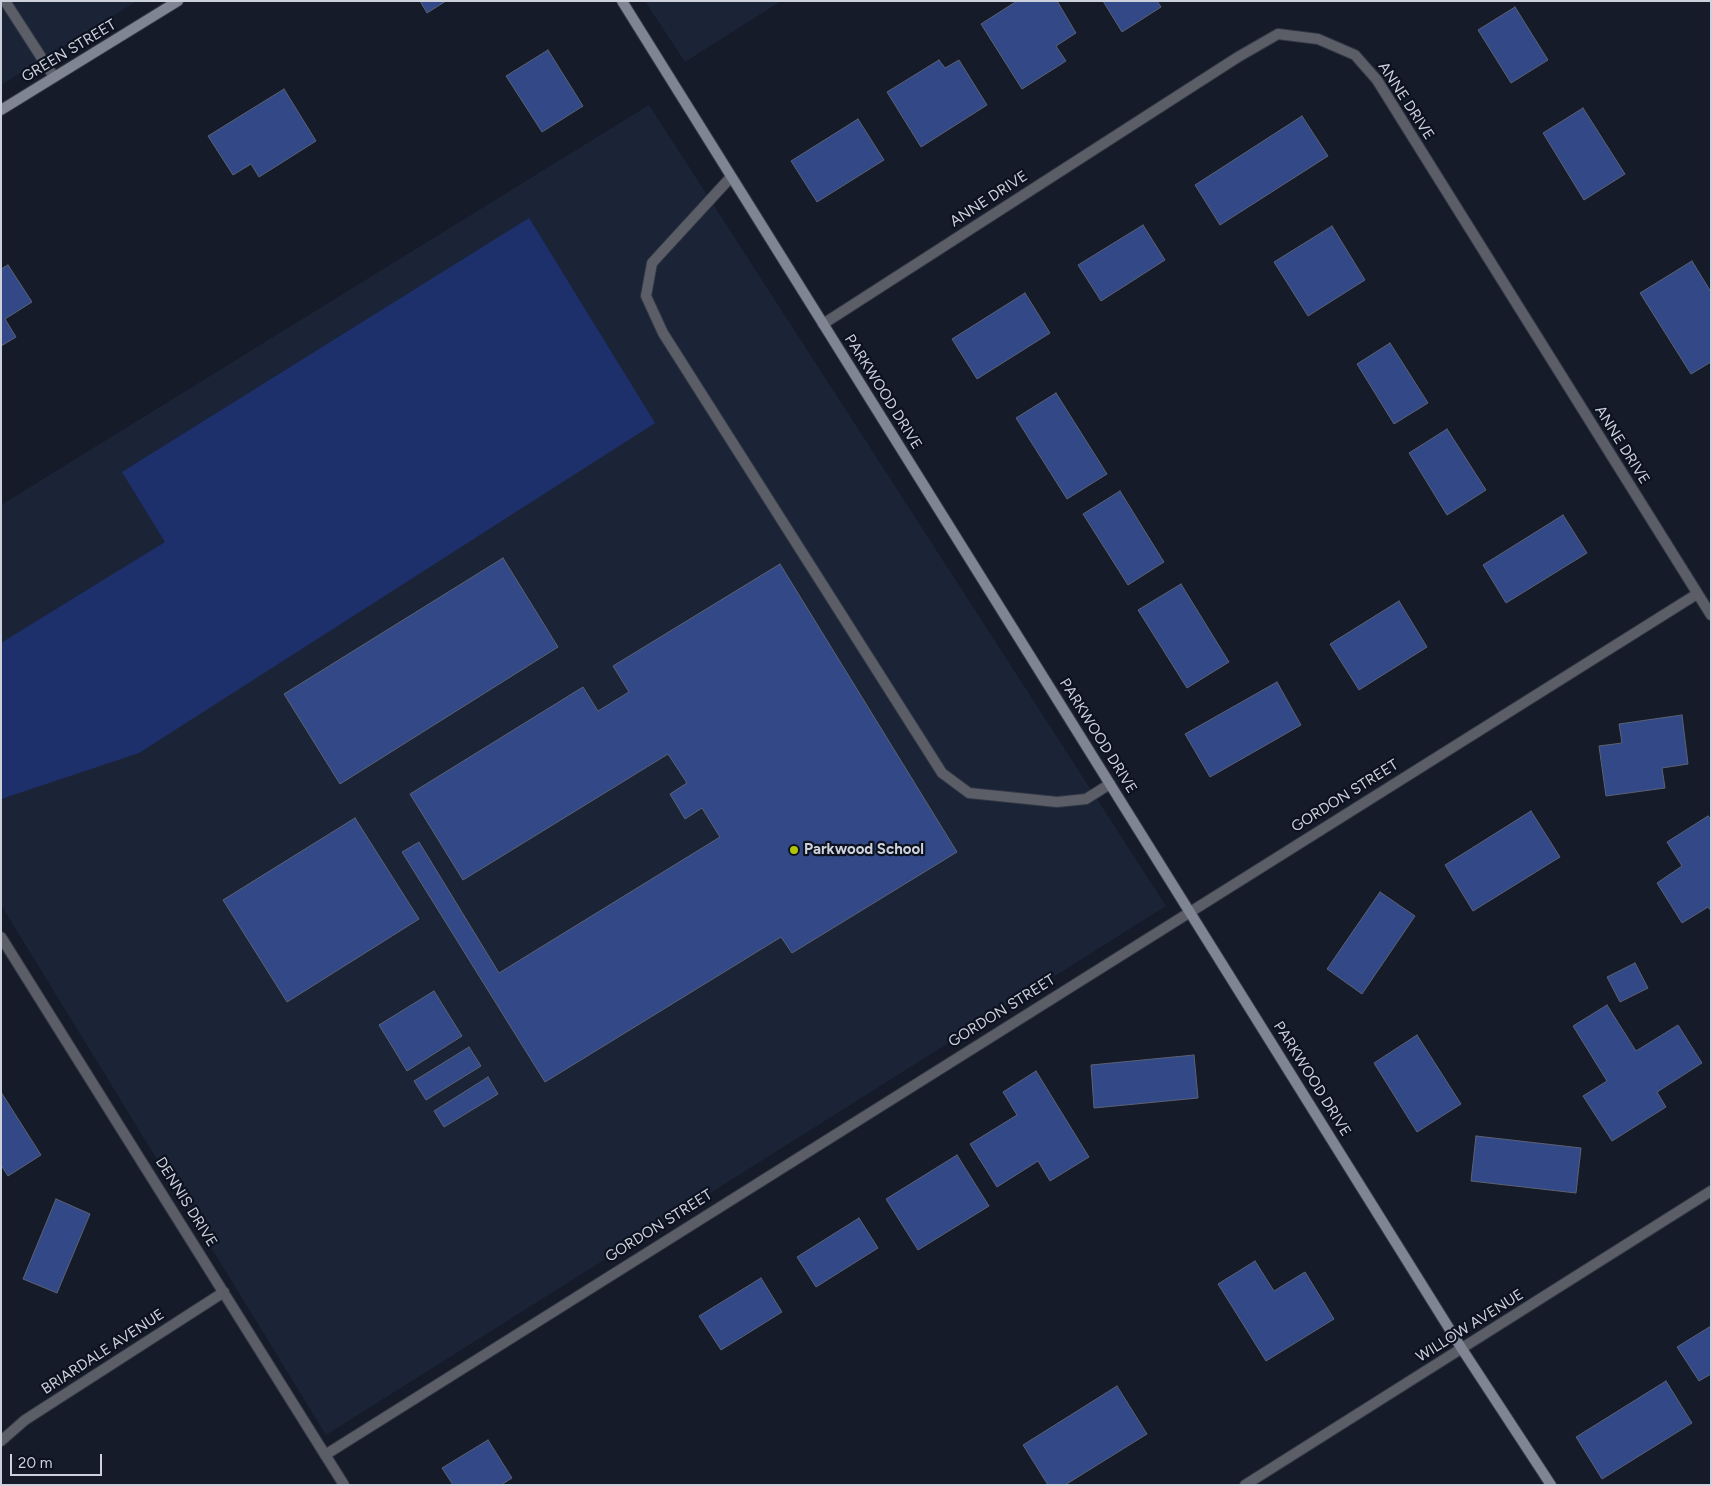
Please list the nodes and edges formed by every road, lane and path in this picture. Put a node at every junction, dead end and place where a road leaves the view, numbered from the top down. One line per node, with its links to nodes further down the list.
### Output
1 (4, 1): 4 (street)
2 (178, 1): 4 (street, GREEN STREET)
3 (622, 1): 6 (street, PARKWOOD DRIVE)
4 (54, 77): 5 (street, GREEN STREET)
5 (1, 110)
6 (731, 176): 7 (street, PARKWOOD DRIVE); 10 (street)
7 (823, 324): 8 (street, ANNE DRIVE); 10 (street, PARKWOOD DRIVE)
8 (1697, 594): 9 (street, ANNE DRIVE); 11 (street, GORDON STREET)
9 (1711, 616)
10 (1110, 784): 11 (street, PARKWOOD DRIVE)
11 (1190, 911): 15 (street, PARKWOOD DRIVE); 17 (street, GORDON STREET)
12 (1, 937): 14 (street, DENNIS DRIVE)
13 (1711, 1191): 15 (street, WILLOW AVENUE)
14 (224, 1292): 16 (street, BRIARDALE AVENUE); 17 (street, DENNIS DRIVE)
15 (1462, 1349): 19 (street, WILLOW AVENUE); 20 (street, PARKWOOD DRIVE)
16 (1, 1441)
17 (324, 1455): 18 (street, DENNIS DRIVE)
18 (344, 1485)
19 (1245, 1485)
20 (1551, 1485)

